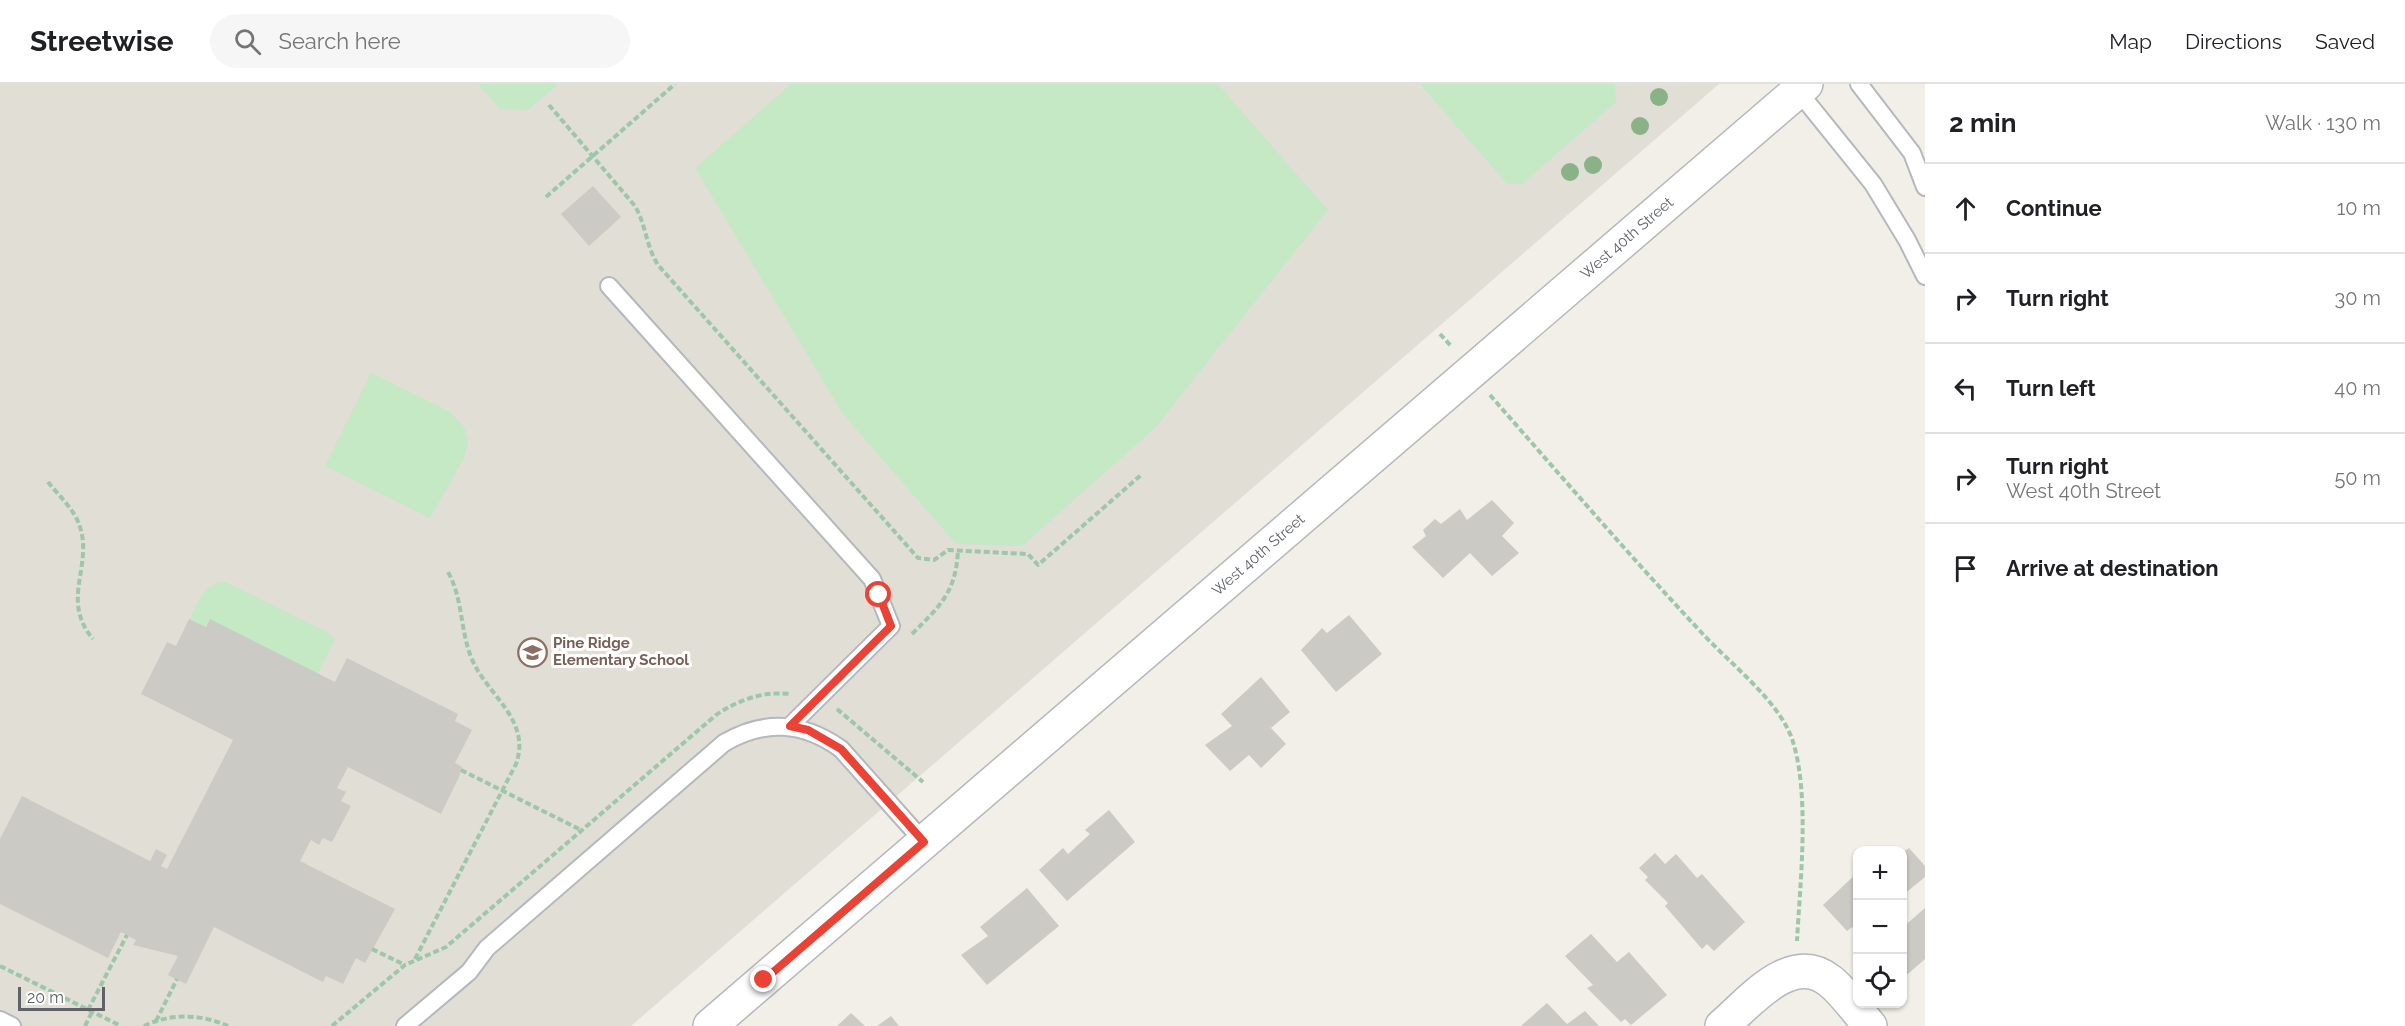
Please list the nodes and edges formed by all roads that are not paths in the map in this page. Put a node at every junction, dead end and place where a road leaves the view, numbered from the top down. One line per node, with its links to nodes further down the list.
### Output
1 (1859, 84): 3 (lane)
2 (1802, 88): 4 (lane); 7 (street, West 40th Street)
3 (1925, 187)
4 (1925, 276)
5 (609, 286): 6 (lane)
6 (790, 726): 7 (lane); 10 (lane)
7 (924, 842): 11 (street, West 40th Street)
8 (0, 1020): 9 (lane)
9 (12, 1026)
10 (405, 1026)
11 (710, 1026)
12 (1722, 1026): 13 (street)
13 (1870, 1026)

